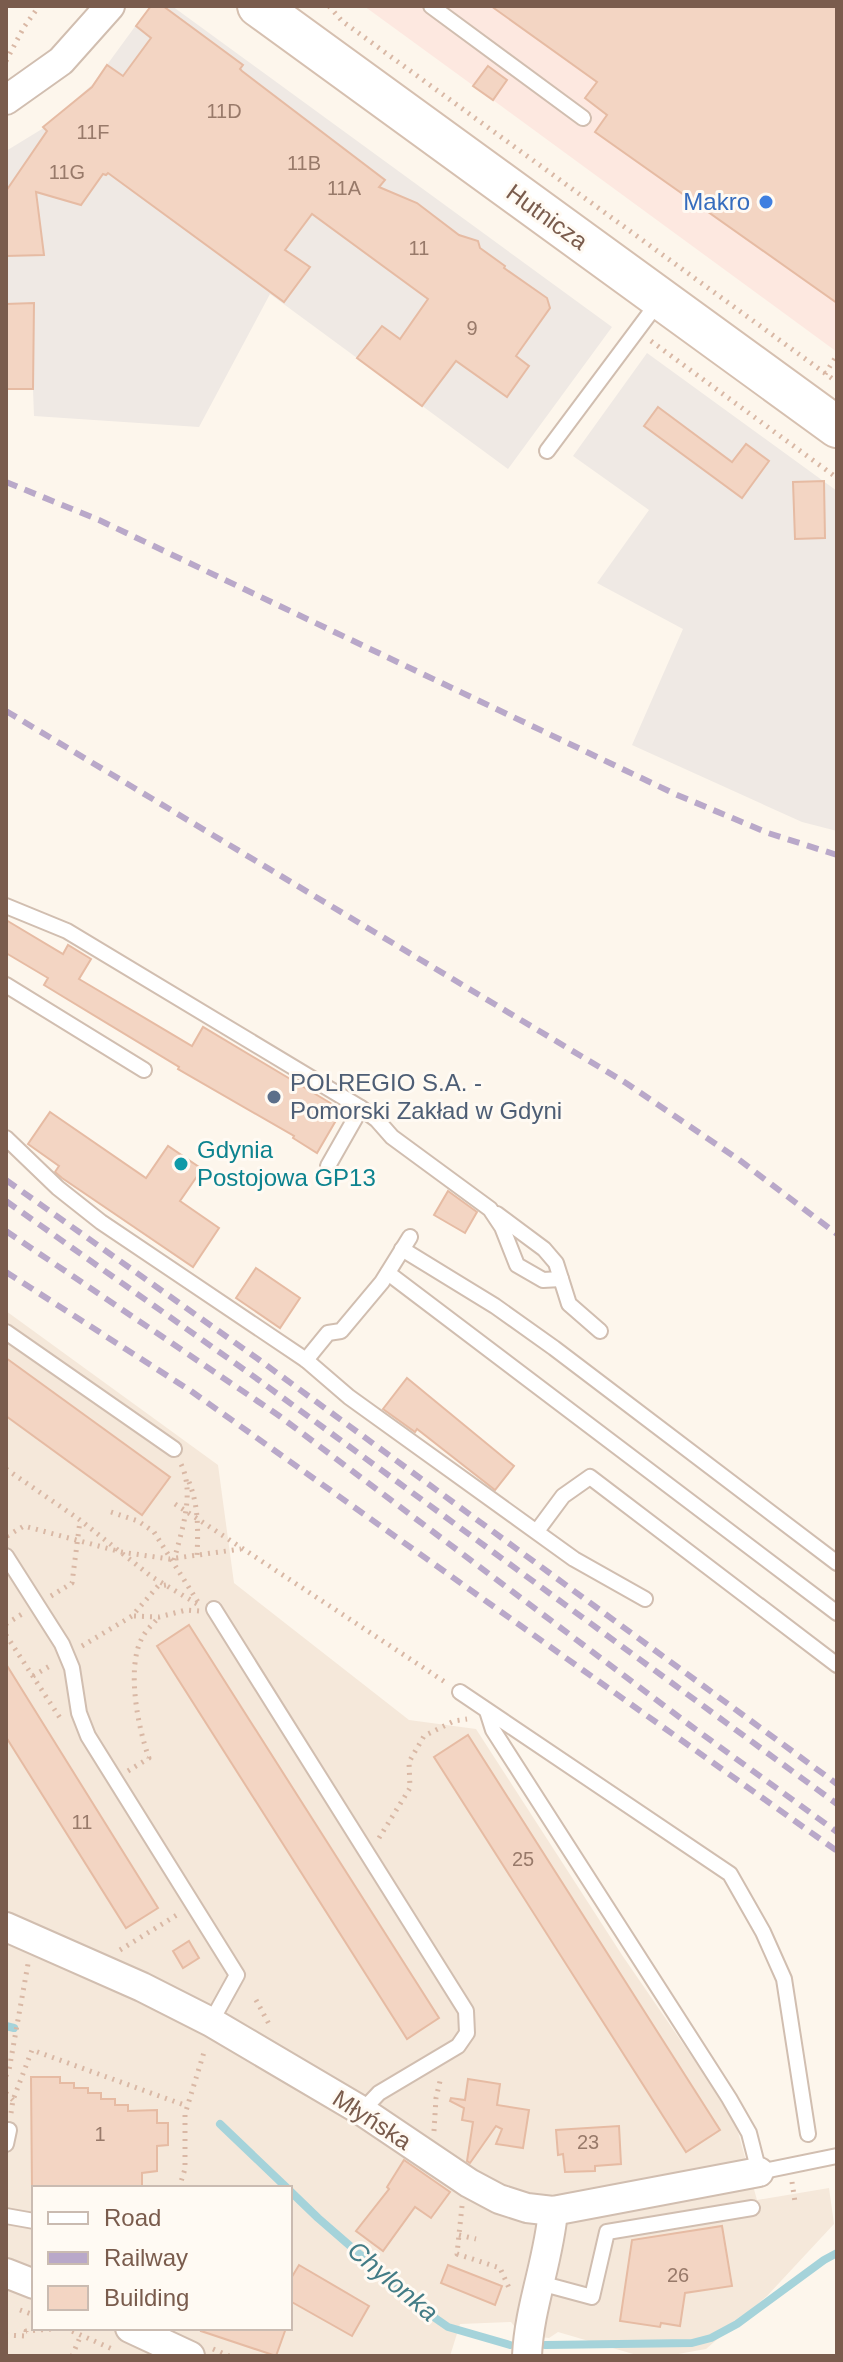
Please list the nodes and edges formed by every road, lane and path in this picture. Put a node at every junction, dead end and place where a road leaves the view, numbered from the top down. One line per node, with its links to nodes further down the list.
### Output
1 (39, 6): 6 (path)
2 (110, 6): 7 (street)
3 (329, 6): 11 (path)
4 (431, 6): 8 (lane)
5 (272, 10): 9 (main road, Hutnicza)
6 (6, 61)
7 (6, 100)
8 (583, 118)
9 (648, 315): 13 (main road, Hutnicza); 14 (lane); 15 (path)
10 (837, 355): 11 (path)
11 (825, 374): 12 (path)
12 (837, 382)
13 (837, 427)
14 (547, 451)
15 (837, 478)
16 (6, 906): 19 (lane)
17 (6, 985): 18 (lane)
18 (144, 1070)
19 (361, 1108): 21 (lane); 22 (lane)
20 (6, 1138): 27 (lane)
21 (328, 1166)
22 (490, 1209): 24 (lane); 24 (lane)
23 (388, 1273): 27 (lane); 44 (lane); 51 (lane)
24 (561, 1279): 25 (lane)
25 (600, 1331)
26 (6, 1332): 28 (lane)
27 (306, 1360): 36 (lane)
28 (174, 1449): 30 (path)
29 (6, 1469): 35 (path)
30 (187, 1477): 32 (path); 34 (path)
31 (175, 1504): 32 (path)
32 (185, 1510): 34 (path); 43 (path)
33 (111, 1512): 43 (path)
34 (199, 1519): 39 (path); 42 (path)
35 (80, 1520): 38 (path); 40 (path)
36 (537, 1531): 48 (lane); 53 (lane)
37 (6, 1536): 38 (path)
38 (77, 1540): 40 (path); 49 (path)
39 (241, 1549): 42 (path); 54 (path)
40 (121, 1552): 43 (path); 45 (path)
41 (6, 1556): 49 (lane)
42 (197, 1557): 43 (path)
43 (171, 1560): 50 (path)
44 (837, 1563)
45 (152, 1577): 46 (path); 47 (path)
46 (166, 1585): 47 (path); 50 (path)
47 (158, 1586): 52 (path)
48 (645, 1599)
49 (37, 1605): 58 (lane)
50 (206, 1609): 52 (path); 57 (lane)
51 (837, 1613)
52 (159, 1617): 56 (path)
53 (837, 1665)
54 (460, 1692): 55 (lane)
55 (487, 1716): 57 (path); 72 (lane); 75 (lane)
56 (142, 1738)
57 (371, 1856): 65 (lane)
58 (194, 1905): 60 (path); 64 (lane)
59 (6, 1927): 64 (street, Młyńska)
60 (116, 1952)
61 (29, 1959): 66 (path)
62 (256, 2000): 63 (path)
63 (275, 2032)
64 (209, 2033): 69 (path); 70 (street, Młyńska)
65 (444, 2054): 70 (lane); 74 (path)
66 (6, 2076)
67 (6, 2093): 68 (path)
68 (13, 2100): 69 (path); 71 (path)
69 (187, 2106): 76 (path)
70 (362, 2111): 74 (street, Młyńska)
71 (11, 2114)
72 (808, 2134)
73 (837, 2156): 75 (lane)
74 (434, 2160): 78 (street, Młyńska)
75 (759, 2172): 78 (street, Młyńska)
76 (180, 2186)
77 (752, 2208): 87 (lane)
78 (553, 2211): 87 (street)
79 (6, 2216): 80 (lane)
80 (32, 2221)
81 (459, 2235): 82 (path)
82 (476, 2239)
83 (457, 2254): 84 (path)
84 (500, 2268)
85 (6, 2273): 86 (street)
86 (32, 2283)
87 (540, 2283): 97 (street)
88 (39, 2330): 90 (path)
89 (70, 2330): 91 (path)
90 (6, 2335)
91 (81, 2335): 93 (path); 94 (path)
92 (124, 2340): 93 (path); 96 (street)
93 (109, 2347): 95 (path)
94 (72, 2356)
95 (105, 2356)
96 (190, 2356)
97 (527, 2356)

